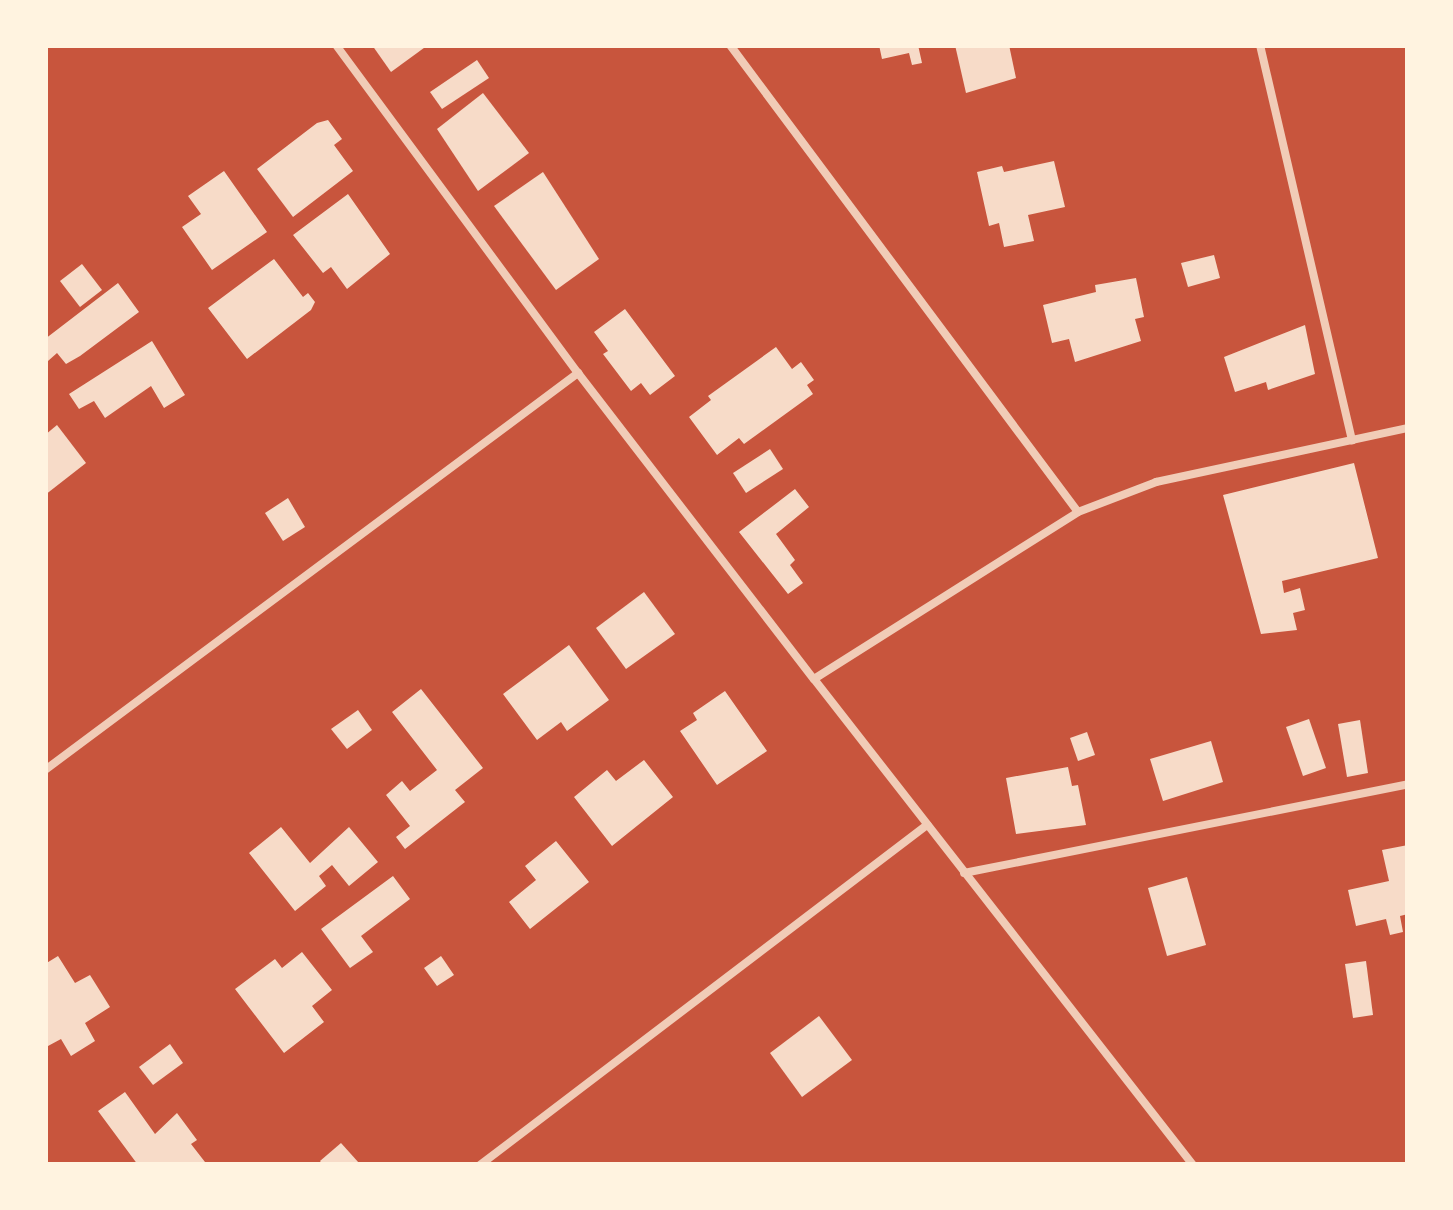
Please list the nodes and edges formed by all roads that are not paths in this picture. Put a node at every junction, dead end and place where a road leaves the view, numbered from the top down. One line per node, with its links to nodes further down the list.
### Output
1 (336, 45): 4 (lane)
2 (730, 45): 7 (lane)
3 (1260, 45): 6 (lane)
4 (578, 373): 8 (lane); 9 (lane)
5 (1408, 428): 6 (lane)
6 (1352, 440): 7 (lane)
7 (1078, 512): 8 (lane)
8 (814, 679): 11 (lane)
9 (45, 770)
10 (1408, 784): 12 (lane)
11 (927, 824): 12 (lane); 13 (lane)
12 (964, 873): 14 (lane)
13 (480, 1165)
14 (1192, 1165)

